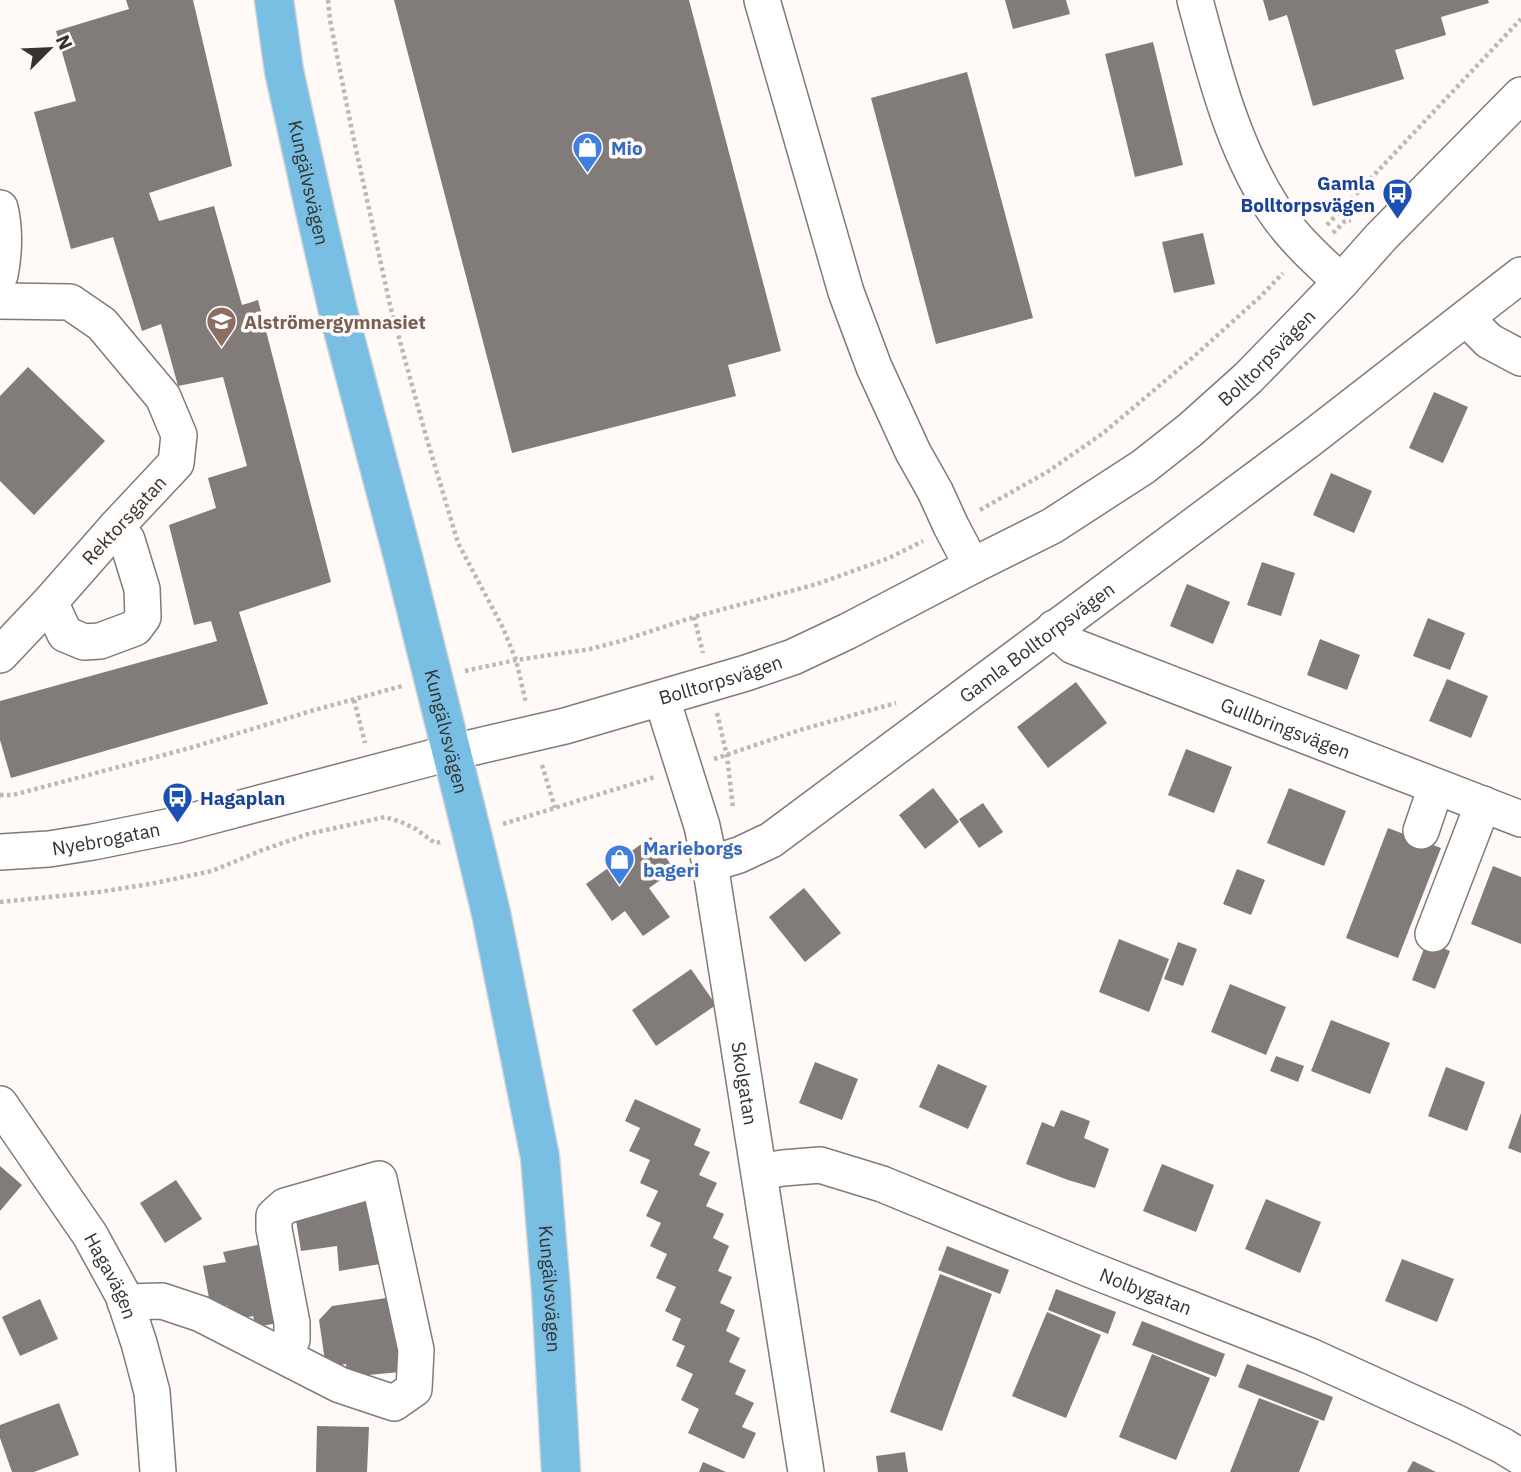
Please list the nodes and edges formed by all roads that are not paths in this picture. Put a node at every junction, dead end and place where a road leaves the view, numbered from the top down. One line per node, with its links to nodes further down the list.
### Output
1 (274, 0): 18 (main road, Kungälvsvägen)
2 (762, 0): 13 (street)
3 (1195, 0): 8 (street)
4 (1521, 95): 8 (street, Bolltorpsvägen)
5 (0, 208): 6 (street)
6 (0, 275)
7 (1521, 275): 10 (street, Gamla Bolltorpsvägen)
8 (1341, 282): 13 (street, Bolltorpsvägen)
9 (0, 301): 12 (street, Rektorsgatan)
10 (1466, 318): 11 (street); 15 (street, Gamla Bolltorpsvägen)
11 (1521, 358)
12 (116, 527): 14 (street, Rektorsgatan); 14 (street)
13 (972, 566): 17 (street, Bolltorpsvägen)
14 (50, 602): 16 (street, Rektorsgatan)
15 (1054, 628): 19 (street, Gullbringsvägen); 24 (street, Gamla Bolltorpsvägen)
16 (0, 654)
17 (662, 699): 18 (street, Bolltorpsvägen); 24 (street, Skolgatan)
18 (453, 752): 23 (street, Nyebrogatan); 32 (main road, Kungälvsvägen)
19 (1436, 787): 20 (street, Gullbringsvägen); 22 (street)
20 (1483, 804): 21 (street, Gullbringsvägen); 25 (street)
21 (1521, 819)
22 (1421, 831)
23 (0, 852)
24 (710, 864): 27 (street, Skolgatan)
25 (1433, 934)
26 (0, 1104): 28 (street, Hagavägen)
27 (759, 1172): 30 (street, Nolbygatan); 33 (street, Skolgatan)
28 (125, 1302): 29 (street); 31 (street, Hagavägen)
29 (284, 1356): 29 (street)
30 (1521, 1457)
31 (158, 1472)
32 (561, 1472)
33 (806, 1472)

